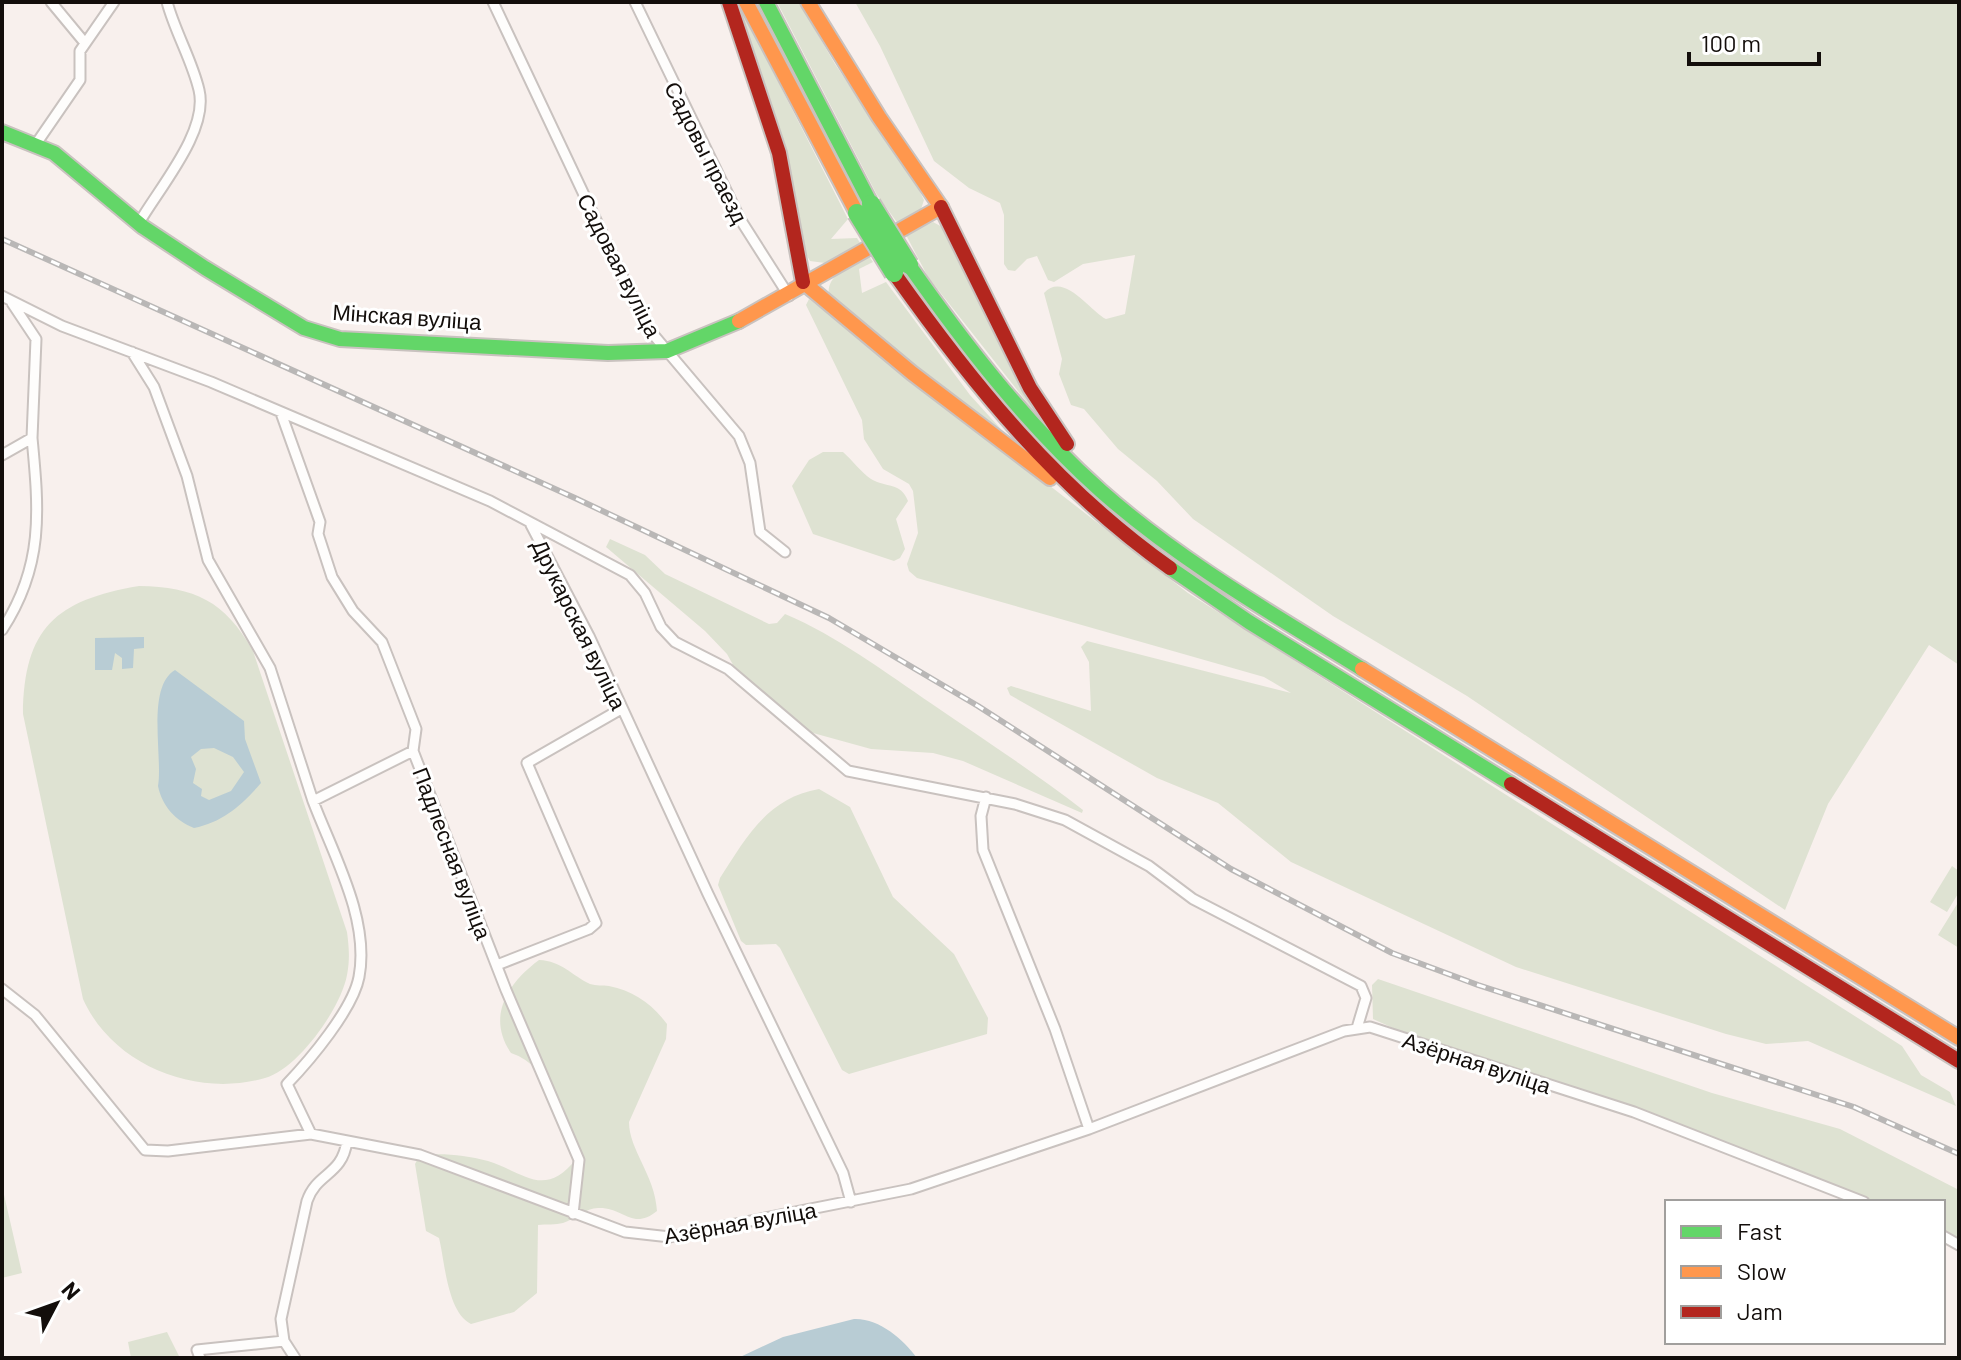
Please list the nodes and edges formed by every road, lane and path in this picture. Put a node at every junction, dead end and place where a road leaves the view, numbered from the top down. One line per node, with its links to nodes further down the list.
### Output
1 (51, 2): 10 (street)
2 (114, 2): 10 (street)
3 (167, 2): 15 (street)
4 (493, 2): 20 (street, Садовая вуліца)
5 (635, 2): 18 (street, Садовы праезд)
6 (729, 2): 17 (main road)
7 (746, 2): 14 (main road)
8 (766, 2): 14 (main road)
9 (808, 2): 13 (main road)
10 (85, 43): 12 (street)
11 (2, 132): 12 (main road, Мінская вуліца)
12 (36, 144): 15 (main road, Мінская вуліца)
13 (941, 207): 17 (main road, Мінская вуліца); 27 (main road)
14 (864, 209): 16 (main road, bridge)
15 (139, 223): 20 (main road, Мінская вуліца)
16 (902, 269): 25 (main road); 27 (main road)
17 (803, 282): 18 (main road, Мінская вуліца); 25 (main road)
18 (789, 296): 20 (main road, Мінская вуліца)
19 (6, 298): 21 (street, Друкарская вуліца); 23 (street)
20 (667, 351): 28 (street, Садовая вуліца)
21 (132, 352): 22 (street, Друкарская вуліца); 33 (street)
22 (281, 413): 26 (street, Друкарская вуліца); 31 (street, Падлесная вуліца)
23 (32, 438): 24 (street); 29 (street)
24 (2, 455)
25 (1103, 518): 38 (main road)
26 (531, 525): 30 (street, Друкарская вуліца); 32 (street)
27 (1150, 529): 37 (main road)
28 (785, 552)
29 (2, 630)
30 (621, 709): 34 (street); 43 (street, Друкарская вуліца)
31 (413, 751): 33 (street); 34 (street, Падлесная вуліца)
32 (986, 797): 36 (street); 39 (street)
33 (313, 801): 40 (street)
34 (497, 965): 44 (street, Падлесная вуліца)
35 (2, 989): 40 (street, Азёрная вуліца)
36 (1357, 1028): 39 (street, Азёрная вуліца); 42 (street, Азёрная вуліца)
37 (1959, 1038)
38 (1959, 1061)
39 (1089, 1129): 43 (street, Азёрная вуліца)
40 (311, 1134): 41 (street, Азёрная вуліца)
41 (347, 1141): 44 (street, Азёрная вуліца); 45 (street)
42 (1859, 1200)
43 (851, 1202): 44 (street, Азёрная вуліца)
44 (573, 1214)
45 (284, 1341): 46 (street); 47 (street)
46 (200, 1358)
47 (295, 1358)

